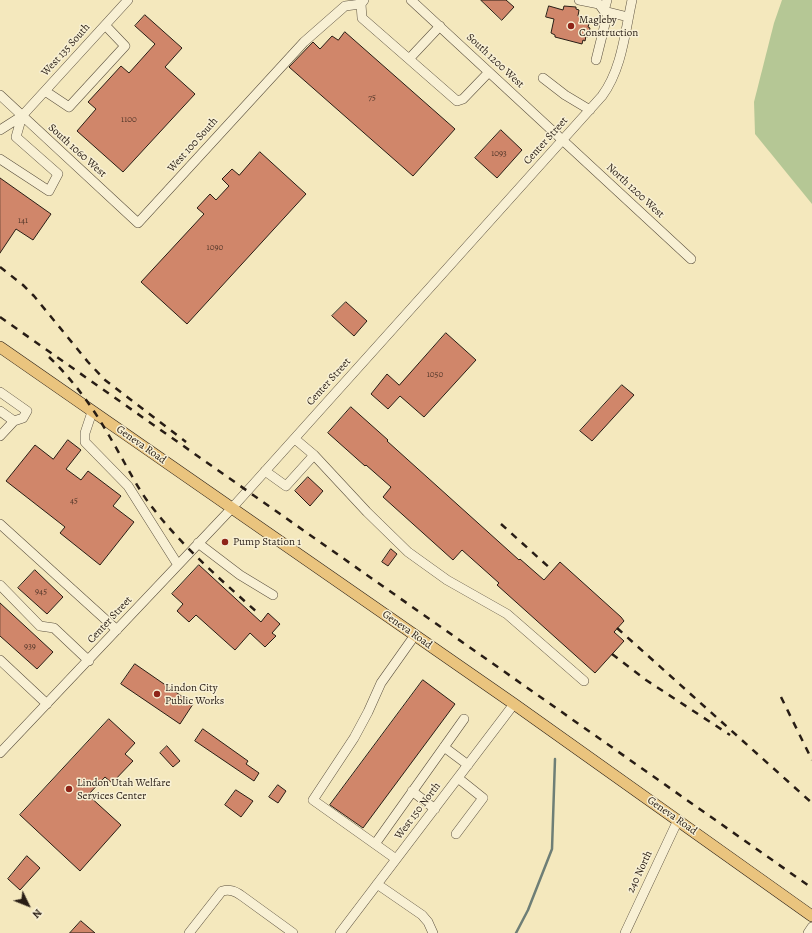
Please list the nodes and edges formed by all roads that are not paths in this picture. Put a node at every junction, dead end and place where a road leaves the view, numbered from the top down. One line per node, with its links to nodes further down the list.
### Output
1 (128, 0): 9 (street, West 135 South)
2 (411, 0): 10 (street, South 1200 West)
3 (579, 0): 7 (street)
4 (607, 0): 7 (street)
5 (632, 0): 8 (street, Center Street)
6 (363, 2): 11 (street); 22 (street, West 100 South)
7 (606, 11): 8 (street); 12 (street)
8 (628, 17): 17 (street, Center Street)
9 (105, 25): 15 (street, West 135 South); 15 (street)
10 (440, 26): 11 (street); 13 (street, South 1200 West)
11 (409, 59): 13 (street)
12 (596, 60)
13 (489, 72): 20 (street, South 1200 West)
14 (543, 78): 17 (street)
15 (45, 91): 18 (street, West 135 South)
16 (0, 95): 18 (street, South 1060 West)
17 (590, 110): 20 (street, Center Street)
18 (22, 116): 19 (street); 21 (street); 22 (street, South 1060 West)
19 (0, 130)
20 (562, 140): 23 (street, North 1200 West); 30 (street, Center Street)
21 (0, 159)
22 (138, 223)
23 (692, 260)
24 (0, 347): 27 (main road, Geneva Road)
25 (0, 392): 28 (street)
26 (0, 411): 28 (street)
27 (92, 412): 33 (main road, Geneva Road); 36 (street)
28 (14, 421): 29 (street)
29 (0, 436)
30 (295, 439): 31 (street); 32 (street, Center Street)
31 (314, 455): 32 (street); 43 (street)
32 (265, 471): 33 (street, Center Street)
33 (232, 508): 35 (street, Center Street); 40 (main road, Geneva Road)
34 (0, 524): 39 (street)
35 (198, 543): 36 (street, Center Street); 38 (street)
36 (178, 564): 39 (street, Center Street)
37 (0, 585): 42 (street)
38 (273, 596)
39 (117, 630): 42 (street, Center Street)
40 (415, 635): 45 (main road, Geneva Road); 55 (street)
41 (0, 660): 44 (street)
42 (89, 661): 44 (street, Center Street)
43 (584, 681)
44 (47, 704): 48 (street, Center Street)
45 (514, 704): 49 (street, West 150 North); 53 (main road, Geneva Road)
46 (464, 719): 47 (street)
47 (444, 747): 49 (street); 51 (street)
48 (0, 754)
49 (468, 765): 50 (street, West 150 North)
50 (458, 778): 52 (street, West 150 North); 54 (street)
51 (412, 791): 52 (street); 55 (street)
52 (435, 809): 56 (street, West 150 North)
53 (678, 820): 58 (main road, Geneva Road); 64 (street, 240 North)
54 (456, 834)
55 (375, 844): 56 (street)
56 (396, 859): 57 (street, West 150 North)
57 (377, 884): 62 (street, West 150 North); 63 (street)
58 (812, 916)
59 (812, 927): 65 (street)
60 (189, 933): 61 (street)
61 (293, 933)
62 (340, 933)
63 (433, 933)
64 (625, 933)
65 (808, 933)

